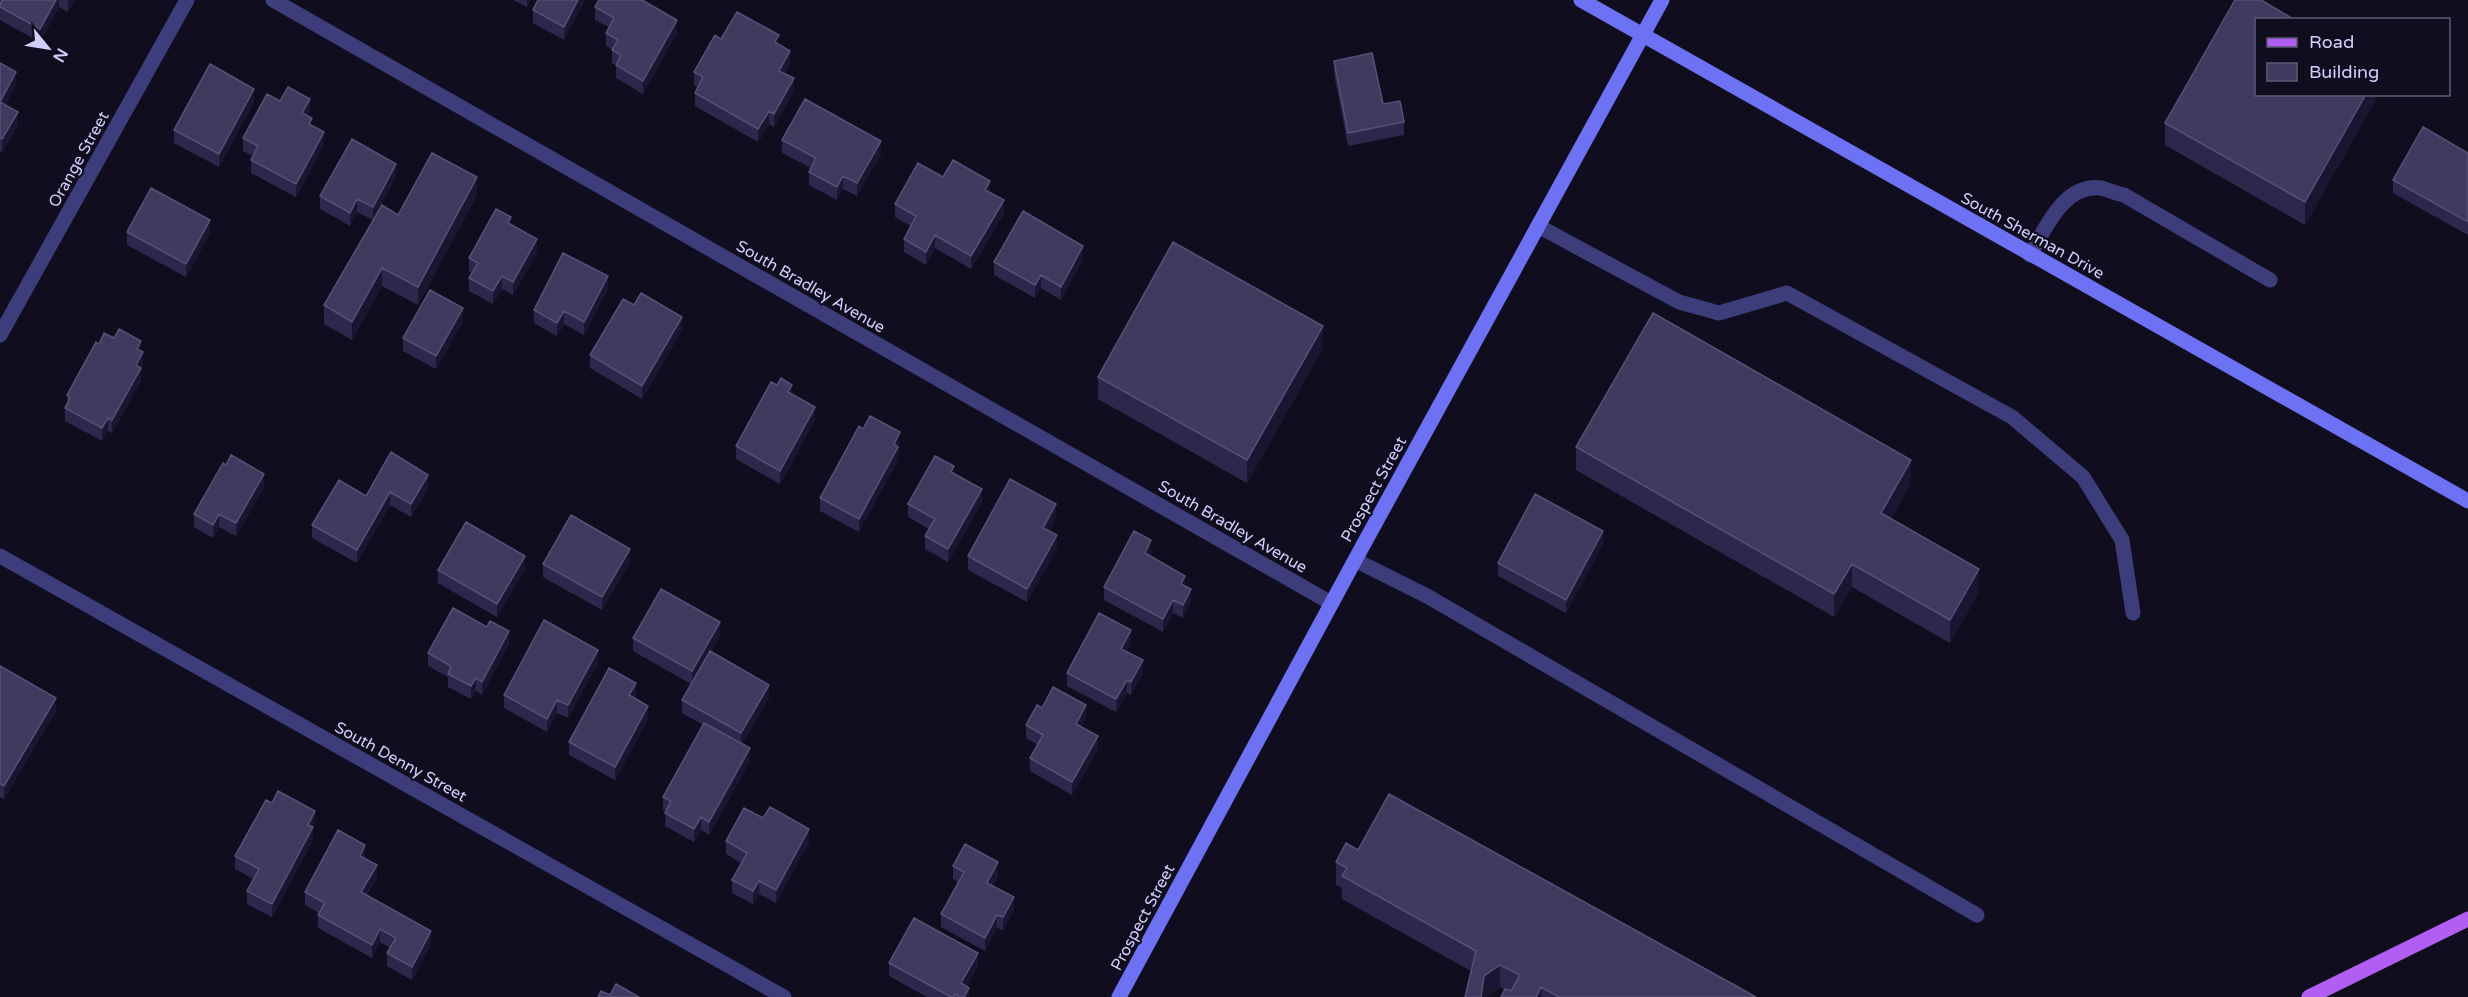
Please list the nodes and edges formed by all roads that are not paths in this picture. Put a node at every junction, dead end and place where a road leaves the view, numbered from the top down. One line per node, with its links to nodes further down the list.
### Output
1 (187, 0): 9 (street, Orange Street)
2 (273, 0): 13 (street, South Bradley Avenue)
3 (1581, 0): 5 (main road, South Sherman Drive)
4 (1662, 0): 5 (main road, Prospect Street)
5 (1643, 36): 6 (main road, Prospect Street); 7 (main road, South Sherman Drive)
6 (1538, 226): 12 (main road, Prospect Street); 14 (street)
7 (2030, 255): 8 (street); 10 (main road, South Sherman Drive)
8 (2270, 280)
9 (0, 335)
10 (2468, 501)
11 (0, 556): 17 (street, South Denny Street)
12 (1355, 560): 13 (main road, Prospect Street); 15 (street)
13 (1331, 603): 18 (main road, Prospect Street)
14 (2133, 614)
15 (1977, 915)
16 (2468, 919): 19 (main road)
17 (784, 997)
18 (1119, 997)
19 (2309, 997)

